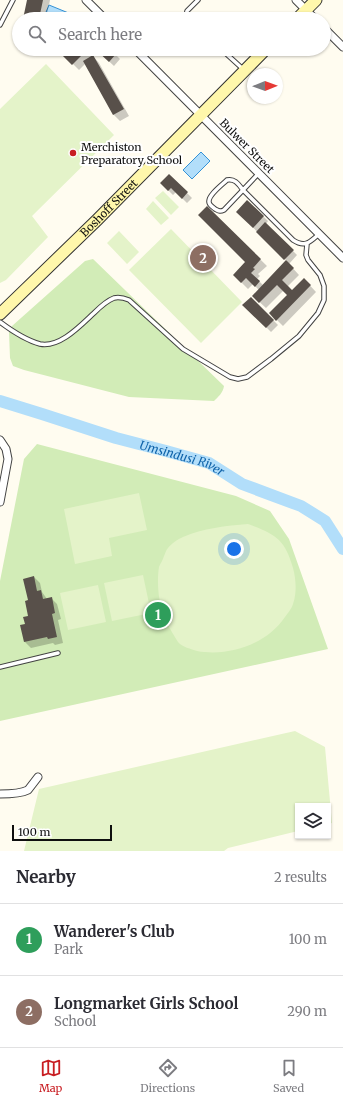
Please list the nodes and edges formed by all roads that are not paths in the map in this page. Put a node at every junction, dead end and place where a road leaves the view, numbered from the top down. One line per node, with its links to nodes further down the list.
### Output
1 (13, 0): 9 (lane)
2 (86, 0): 7 (street)
3 (198, 0): 8 (lane)
4 (296, 0): 6 (street)
5 (316, 0): 6 (main road)
6 (306, 10)
7 (98, 12)
8 (187, 12)
9 (0, 25)
10 (331, 35): 11 (street)
11 (343, 47)
12 (142, 56): 16 (street, Bulwer Street)
13 (228, 56): 15 (lane)
14 (258, 56): 15 (main road, Boshoff Street)
15 (244, 71): 16 (main road, Boshoff Street)
16 (201, 115): 17 (street, Bulwer Street); 22 (main road, Boshoff Street)
17 (259, 173): 18 (lane); 19 (street, Bulwer Street)
18 (243, 190): 18 (lane); 20 (lane)
19 (319, 234): 20 (lane); 21 (street, Bulwer Street)
20 (307, 244): 23 (lane)
21 (343, 258)
22 (0, 314)
23 (0, 322)
24 (0, 440): 25 (street)
25 (0, 502)
26 (58, 653): 27 (lane)
27 (0, 667)
28 (38, 777): 29 (street)
29 (0, 794)

